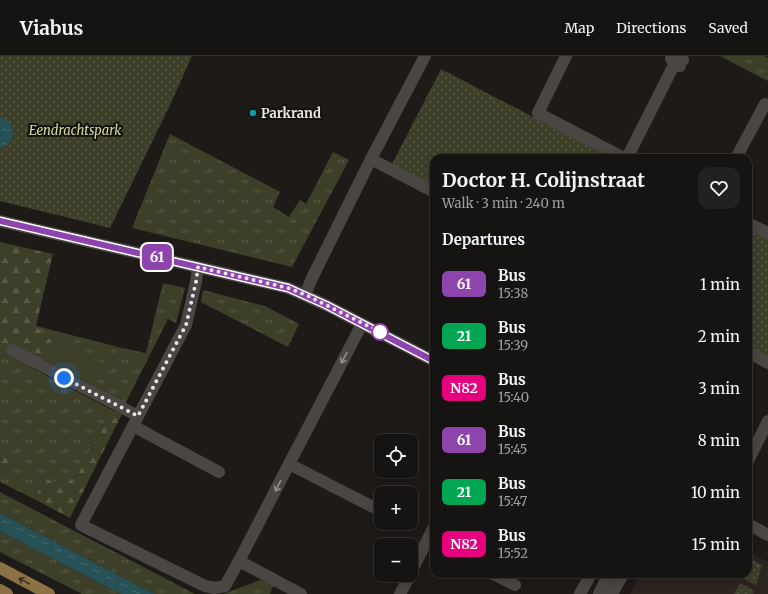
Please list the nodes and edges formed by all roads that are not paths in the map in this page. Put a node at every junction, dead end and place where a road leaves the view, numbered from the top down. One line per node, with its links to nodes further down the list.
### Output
1 (425, 56): 8 (street)
2 (566, 56): 5 (street)
3 (678, 56): 6 (street)
4 (765, 104): 7 (street)
5 (616, 154)
6 (629, 154)
7 (738, 154)
8 (371, 159): 9 (street); 14 (street)
9 (430, 190)
10 (0, 222): 13 (street)
11 (752, 225): 12 (street)
12 (768, 233)
13 (198, 267): 14 (street); 20 (street)
14 (306, 295): 15 (street)
15 (362, 324): 18 (street); 23 (street, one-way to 23)
16 (12, 350): 20 (street)
17 (752, 354): 19 (street)
18 (430, 359)
19 (768, 363)
20 (136, 421): 24 (street); 29 (street)
21 (768, 421): 22 (street)
22 (752, 453)
23 (289, 464): 25 (street); 29 (street, one-way to 29)
24 (218, 472)
25 (374, 507)
26 (752, 526): 27 (street)
27 (768, 535)
28 (430, 544): 30 (street)
29 (239, 562): 41 (street)
30 (418, 562)
31 (0, 568): 40 (main road, one-way to 31)
32 (501, 578): 37 (street)
33 (589, 578): 43 (street)
34 (607, 578): 44 (street)
35 (621, 578): 45 (street)
36 (406, 582): 42 (street)
37 (515, 585)
38 (0, 590): 39 (main road)
39 (8, 594)
40 (49, 594)
41 (301, 594)
42 (400, 594)
43 (580, 594)
44 (599, 594)
45 (612, 594)

